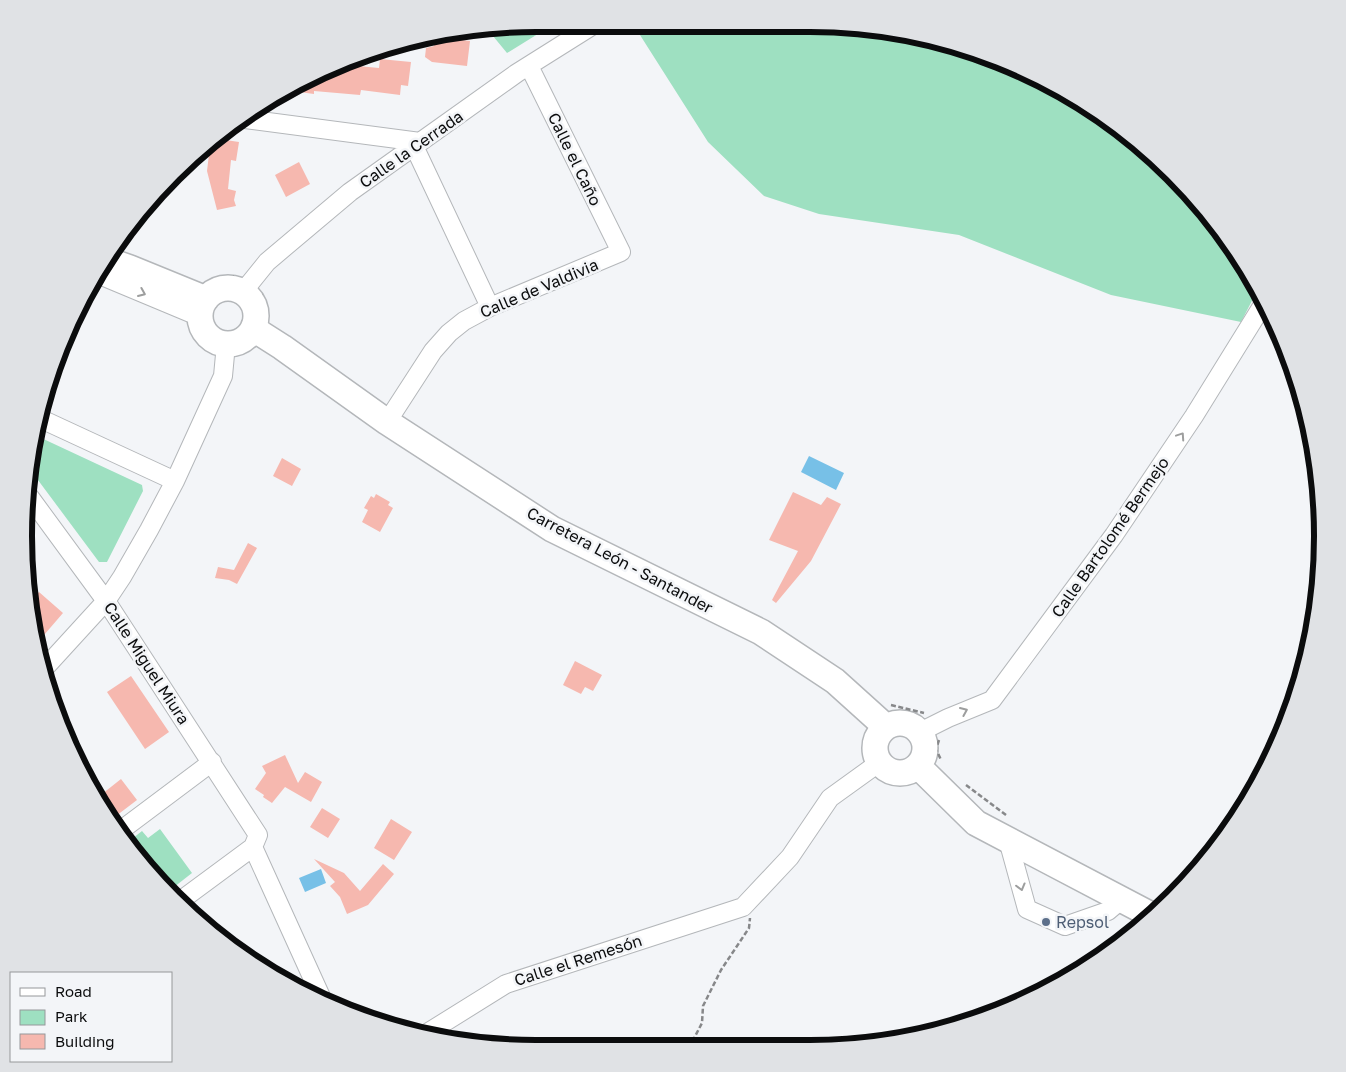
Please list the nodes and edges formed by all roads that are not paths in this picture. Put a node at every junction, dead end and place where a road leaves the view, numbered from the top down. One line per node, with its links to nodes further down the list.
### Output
1 (582, 32): 2 (street, Calle la Cerrada)
2 (529, 66): 4 (street, Calle la Cerrada); 5 (street, Calle el Caño)
3 (252, 120): 4 (street)
4 (417, 144): 8 (street, Calle la Cerrada); 10 (street)
5 (621, 252): 10 (street, Calle de Valdivia)
6 (113, 262): 9 (highway)
7 (105, 276): 9 (street, one-way to 9)
8 (240, 284): 9 (highway); 12 (highway)
9 (206, 299): 13 (highway)
10 (490, 307): 15 (street, Calle de Valdivia)
11 (1260, 309): 21 (street, Calle Bartolomé Bermejo, one-way to 11)
12 (254, 326): 13 (highway); 15 (highway, Carretera León - Santander)
13 (226, 344): 16 (street)
14 (46, 421): 16 (street)
15 (388, 422): 20 (highway, Carretera León - Santander)
16 (174, 481): 18 (street)
17 (34, 503): 18 (street, Calle Miguel Miura)
18 (106, 601): 19 (street); 22 (street, Calle Miguel Miura)
19 (49, 662)
20 (886, 728): 21 (highway); 23 (highway)
21 (920, 732): 24 (highway)
22 (212, 762): 25 (street); 27 (street, Calle Miguel Miura)
23 (880, 762): 24 (highway); 32 (street, Calle el Remesón)
24 (918, 766): 26 (highway)
25 (125, 826)
26 (1008, 840): 29 (highway); 29 (street, one-way to 29)
27 (256, 841): 28 (street); 31 (street, Calle Miguel Miura)
28 (185, 897)
29 (1122, 900): 30 (highway)
30 (1145, 912)
31 (318, 990)
32 (434, 1029)

